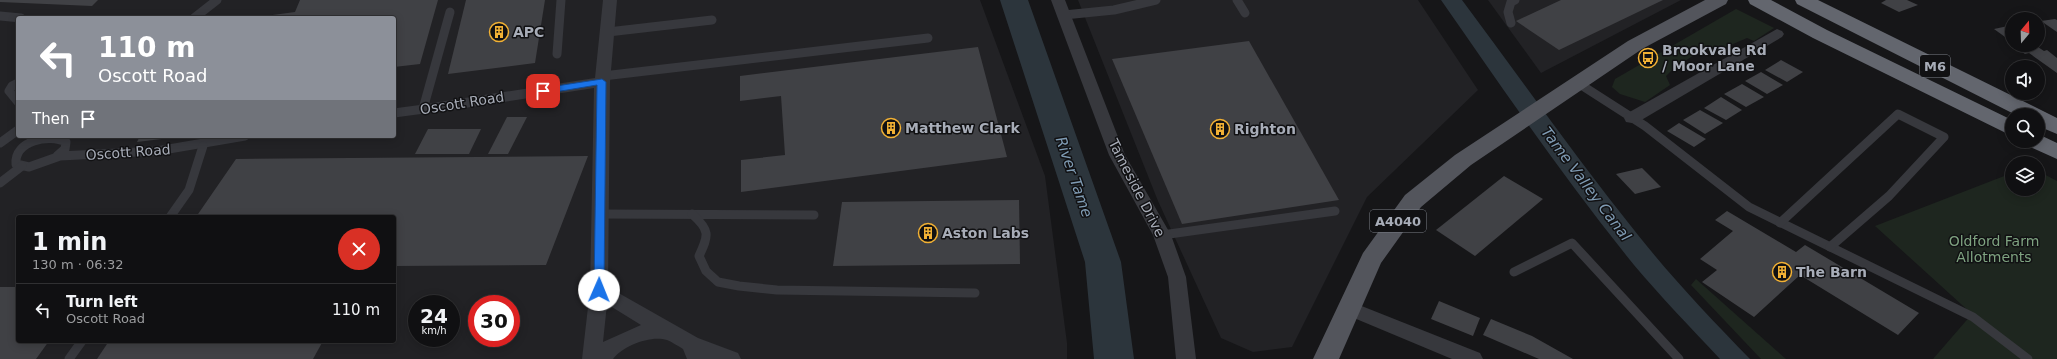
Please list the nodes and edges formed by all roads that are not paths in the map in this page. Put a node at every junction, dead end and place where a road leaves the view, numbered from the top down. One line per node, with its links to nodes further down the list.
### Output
1 (217, 0): 14 (lane)
2 (561, 0): 21 (lane)
3 (610, 0): 18 (street)
4 (1156, 0): 10 (lane)
5 (1237, 0): 12 (lane)
6 (1515, 0): 17 (lane)
7 (1756, 0): 32 (highway, M6)
8 (1804, 0): 27 (highway, M6)
9 (1709, 2): 23 (main road, A4040)
10 (1061, 7): 51 (street, Tameside Drive)
11 (450, 12): 28 (lane)
12 (1245, 13)
13 (0, 16): 15 (lane)
14 (197, 16)
15 (16, 18)
16 (712, 20): 18 (lane)
17 (1510, 23)
18 (608, 32): 22 (street)
19 (1777, 34): 30 (street)
20 (928, 38): 22 (lane)
21 (557, 54)
22 (602, 79): 26 (street, Oscott Road); 46 (street)
23 (1578, 83): 30 (lane); 56 (main road, A4040)
24 (16, 84): 25 (lane)
25 (16, 100)
26 (439, 107): 28 (lane, Oscott Road)
27 (2019, 108)
28 (422, 109): 29 (lane, Oscott Road)
29 (396, 113)
30 (1632, 118): 50 (lane)
31 (2045, 121): 33 (highway)
32 (2005, 126)
33 (2057, 127)
34 (16, 131): 38 (lane)
35 (41, 138): 43 (lane)
36 (62, 138): 42 (lane)
37 (237, 138): 39 (lane, Oscott Road)
38 (0, 143)
39 (203, 146): 42 (lane, Oscott Road); 48 (lane)
40 (2045, 146): 41 (highway)
41 (2057, 152)
42 (57, 156): 43 (lane)
43 (22, 166): 44 (lane)
44 (0, 183)
45 (1335, 211): 51 (lane)
46 (600, 214): 47 (lane); 54 (street)
47 (692, 214): 49 (lane); 55 (lane)
48 (171, 215)
49 (814, 215)
50 (1780, 223): 52 (lane); 52 (lane)
51 (1162, 235): 64 (street, Tameside Drive)
52 (1830, 247): 68 (lane)
53 (1514, 272): 67 (lane)
54 (599, 290): 57 (street); 61 (street)
55 (975, 293)
56 (1349, 308): 65 (main road, A4040); 66 (street)
57 (668, 332): 59 (street); 62 (street)
58 (81, 343): 60 (lane)
59 (694, 351): 63 (street)
60 (69, 359)
61 (592, 359)
62 (601, 359)
63 (731, 359)
64 (1186, 359)
65 (1326, 359)
66 (1473, 359)
67 (1679, 359)
68 (2028, 359)

